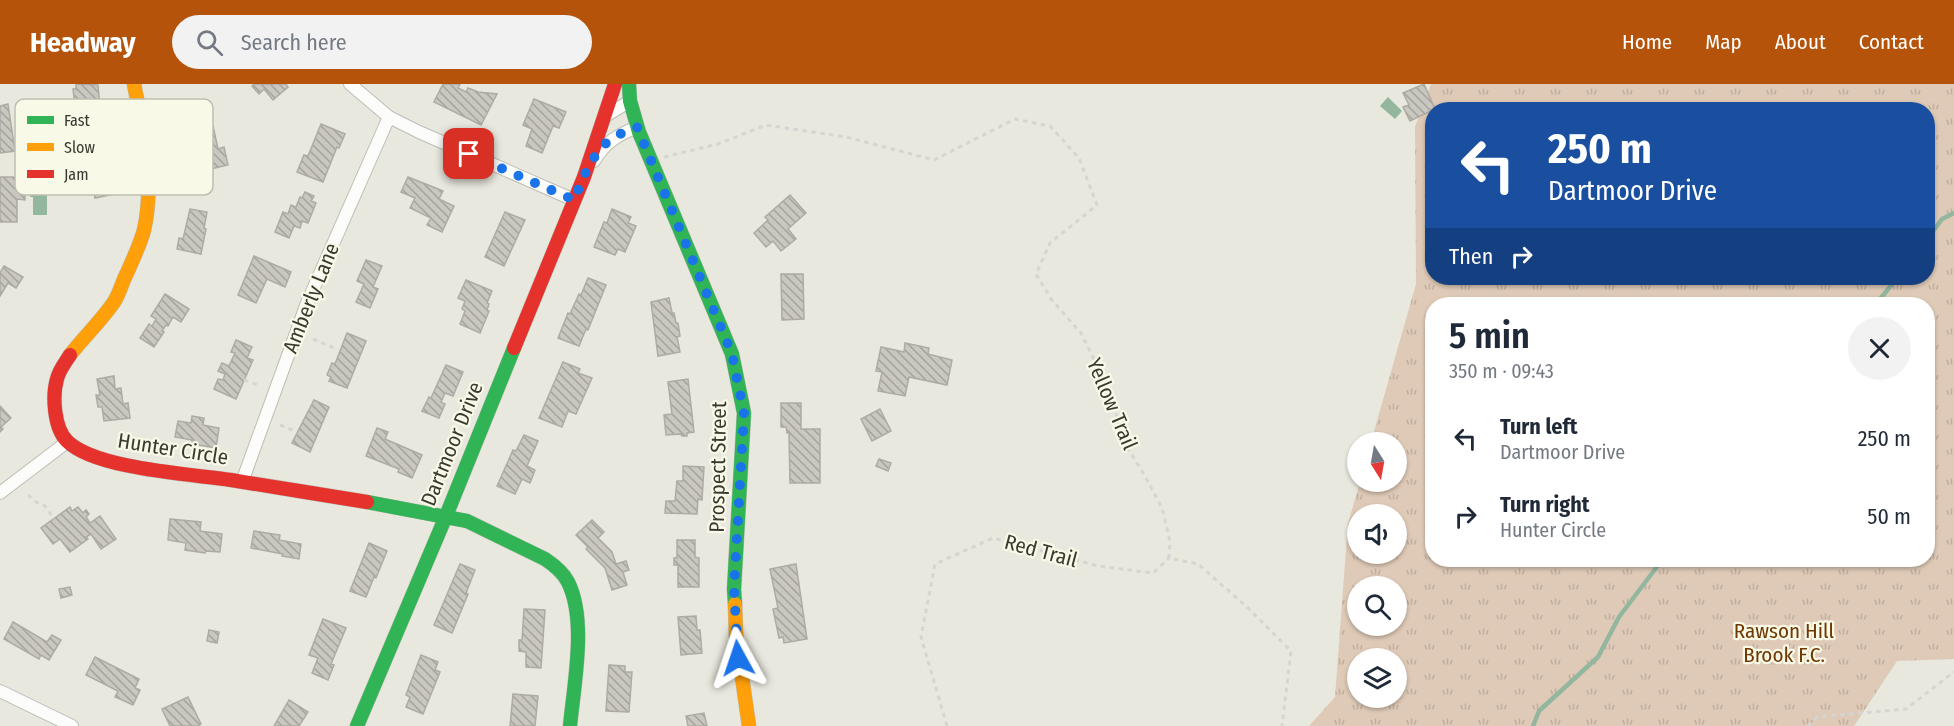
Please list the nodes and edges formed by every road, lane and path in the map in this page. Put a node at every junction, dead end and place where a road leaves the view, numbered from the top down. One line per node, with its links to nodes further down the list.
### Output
1 (134, 84): 5 (street)
2 (350, 84): 7 (street)
3 (615, 84): 8 (street, Dartmoor Drive)
4 (628, 84): 6 (street, Prospect Street)
5 (137, 99)
6 (630, 101): 8 (street); 9 (street, Prospect Street)
7 (389, 117): 13 (street); 21 (street, Amberly Lane)
8 (604, 117): 11 (street, Dartmoor Drive)
9 (637, 127): 10 (street, Prospect Street); 11 (street, Dartmoor Drive)
10 (651, 160): 26 (path, Yellow Trail); 32 (street, Prospect Street)
11 (584, 177): 13 (street, Dartmoor Drive)
12 (146, 195): 20 (street)
13 (574, 200): 24 (street, Dartmoor Drive)
14 (313, 339): 15 (path)
15 (336, 349)
16 (244, 380): 17 (path)
17 (261, 386)
18 (280, 425): 19 (path)
19 (297, 432)
20 (67, 442): 21 (street, Hunter Circle); 22 (street)
21 (242, 482): 24 (street, Hunter Circle)
22 (0, 493)
23 (28, 495): 25 (path)
24 (446, 516): 30 (street, Dartmoor Drive); 31 (street, Hunter Circle)
25 (54, 519)
26 (1169, 558): 33 (path, Red Trail); 34 (path)
27 (1954, 672): 35 (path)
28 (0, 692): 29 (street)
29 (72, 726)
30 (357, 726)
31 (570, 726)
32 (749, 726)
33 (947, 726)
34 (1282, 726)
35 (1808, 726)

